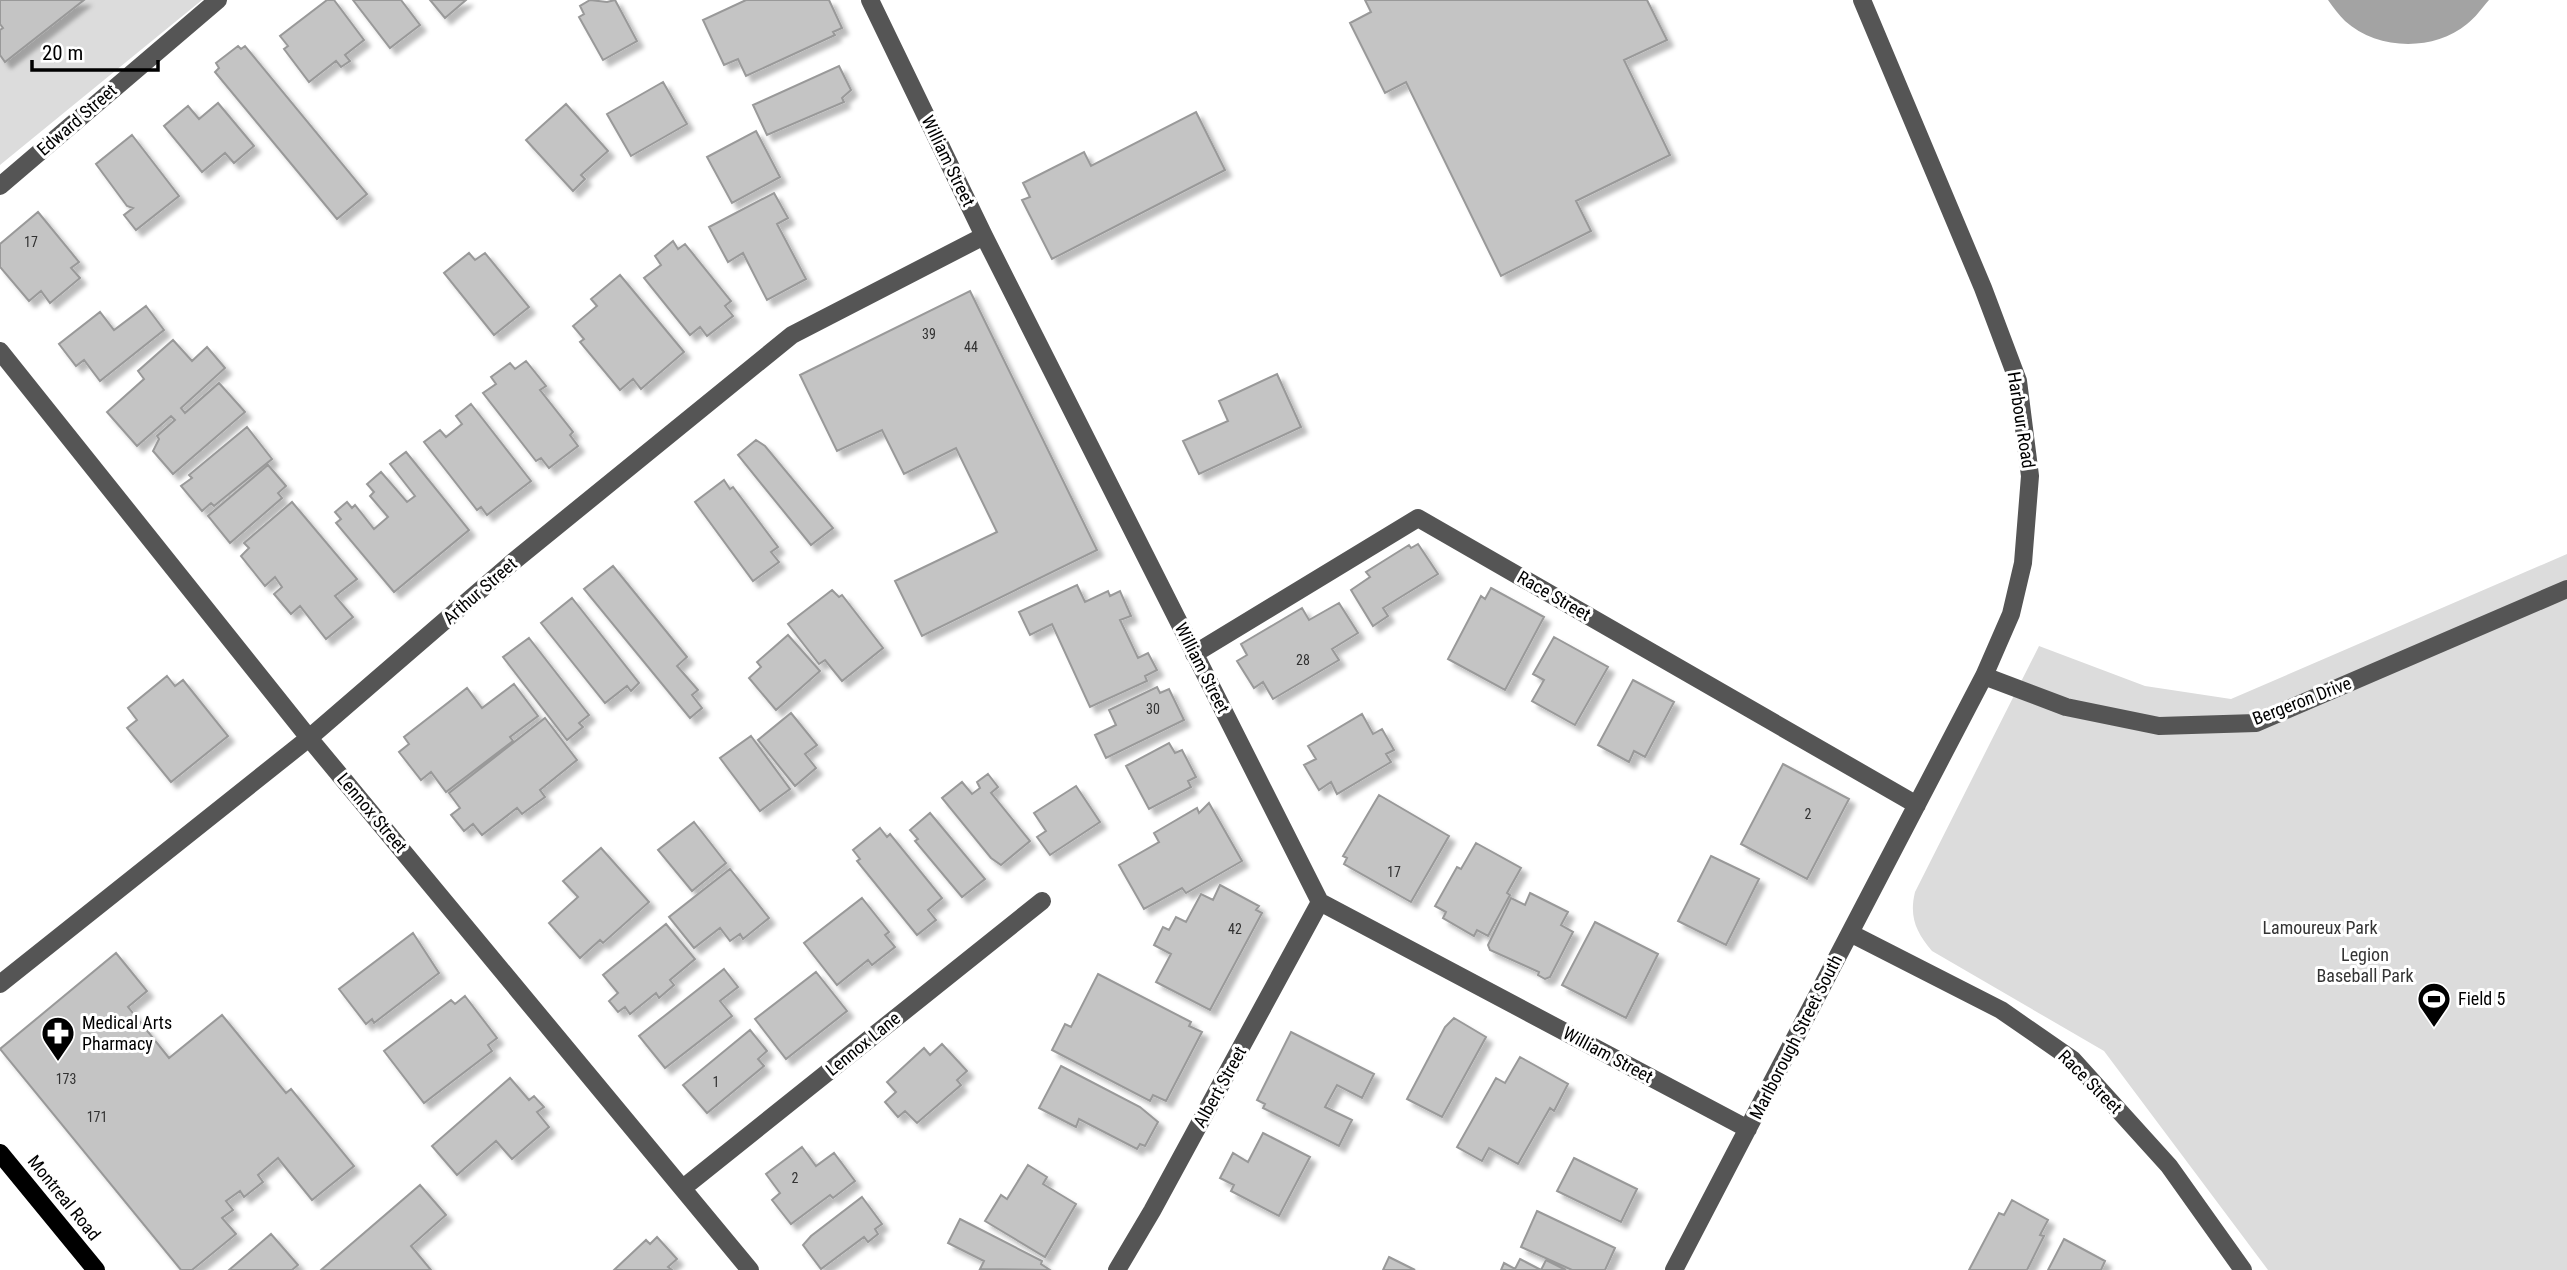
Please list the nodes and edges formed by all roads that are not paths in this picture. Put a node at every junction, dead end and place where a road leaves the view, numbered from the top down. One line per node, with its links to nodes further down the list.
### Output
1 (218, 0): 4 (street, Edward Street)
2 (870, 0): 5 (street, William Street)
3 (1862, 0): 9 (street, Harbour Road)
4 (0, 186)
5 (984, 236): 8 (street, William Street); 10 (street, Arthur Street)
6 (0, 351): 10 (street, Lennox Street)
7 (2567, 589): 9 (street, Bergeron Drive)
8 (1194, 654): 11 (street, Race Street); 13 (street, William Street)
9 (1983, 676): 11 (street, Harbour Road)
10 (309, 738): 15 (street, Arthur Street); 18 (street, Lennox Street)
11 (1917, 805): 14 (street, Marlborough Street South)
12 (1042, 901): 18 (street, Lennox Lane)
13 (1320, 902): 16 (street, William Street); 21 (street, Albert Street)
14 (1850, 933): 16 (street, Marlborough Street South); 23 (street, Race Street)
15 (0, 984)
16 (1748, 1129): 22 (street, Marlborough Street South)
17 (1, 1155): 19 (main road, Montreal Road)
18 (683, 1188): 20 (street, Lennox Street)
19 (96, 1270)
20 (750, 1270)
21 (1117, 1270)
22 (1674, 1270)
23 (2243, 1270)

